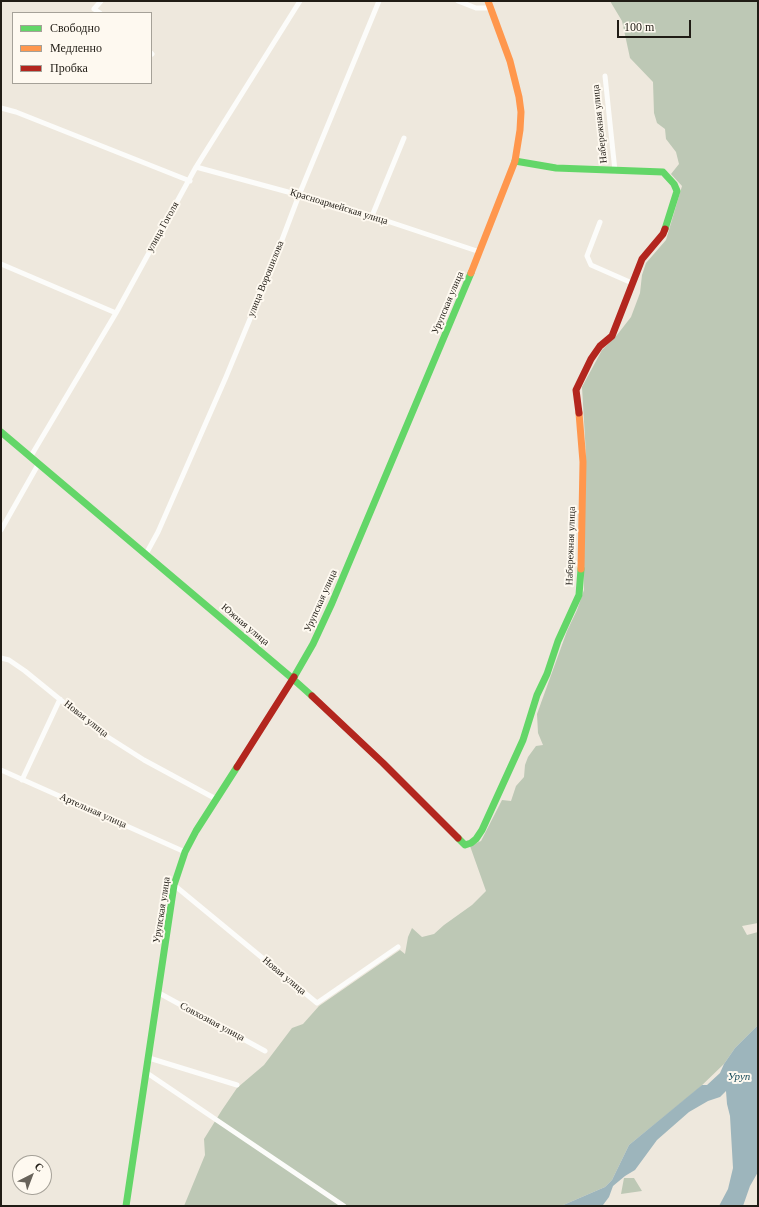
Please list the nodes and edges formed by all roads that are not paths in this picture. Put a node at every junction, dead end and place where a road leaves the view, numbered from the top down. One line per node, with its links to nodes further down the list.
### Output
1 (101, 1): 6 (street)
2 (300, 1): 11 (street, улица Гоголя)
3 (379, 1): 14 (street, улица Ворошилова)
4 (458, 1): 5 (street)
5 (489, 4): 10 (street, Урупская улица)
6 (98, 12)
7 (605, 76): 12 (street, Набережная улица)
8 (1, 108): 13 (street)
9 (404, 138): 15 (street)
10 (515, 161): 12 (street); 17 (street, Урупская улица)
11 (196, 167): 13 (street, улица Гоголя); 14 (street, Красноармейская улица)
12 (616, 171): 19 (street, Набережная улица)
13 (190, 181): 20 (street, улица Гоголя)
14 (299, 195): 15 (street, Красноармейская улица); 25 (street, улица Ворошилова)
15 (372, 216): 17 (street, Красноармейская улица)
16 (600, 222): 19 (street)
17 (480, 252): 27 (street, Урупская улица)
18 (1, 264): 20 (street)
19 (632, 283): 32 (street, Набережная улица)
20 (116, 313): 22 (street, улица Гоголя)
21 (1, 432): 22 (street, Южная улица)
22 (31, 456): 23 (street, Южная улица)
23 (39, 463): 24 (street); 25 (street, Южная улица)
24 (1, 530)
25 (146, 554): 27 (street, Южная улица)
26 (1, 658): 28 (street, Новая улица)
27 (293, 679): 31 (street, Урупская улица); 32 (street, Южная улица)
28 (60, 699): 30 (street, Новая улица); 31 (street, Новая улица)
29 (1, 770): 30 (street, Артельная улица)
30 (22, 780): 33 (street, Артельная улица)
31 (216, 799): 33 (street, Урупская улица)
32 (465, 845)
33 (185, 852): 34 (street, Урупская улица)
34 (174, 885): 35 (street, Новая улица); 36 (street, Урупская улица)
35 (398, 946)
36 (159, 993): 37 (street, Совхозная улица); 38 (street, Урупская улица)
37 (265, 1051)
38 (149, 1058): 39 (street, Урупская улица); 40 (street)
39 (147, 1073): 41 (street, Урупская улица); 42 (street)
40 (237, 1084)
41 (126, 1206)
42 (344, 1206)

